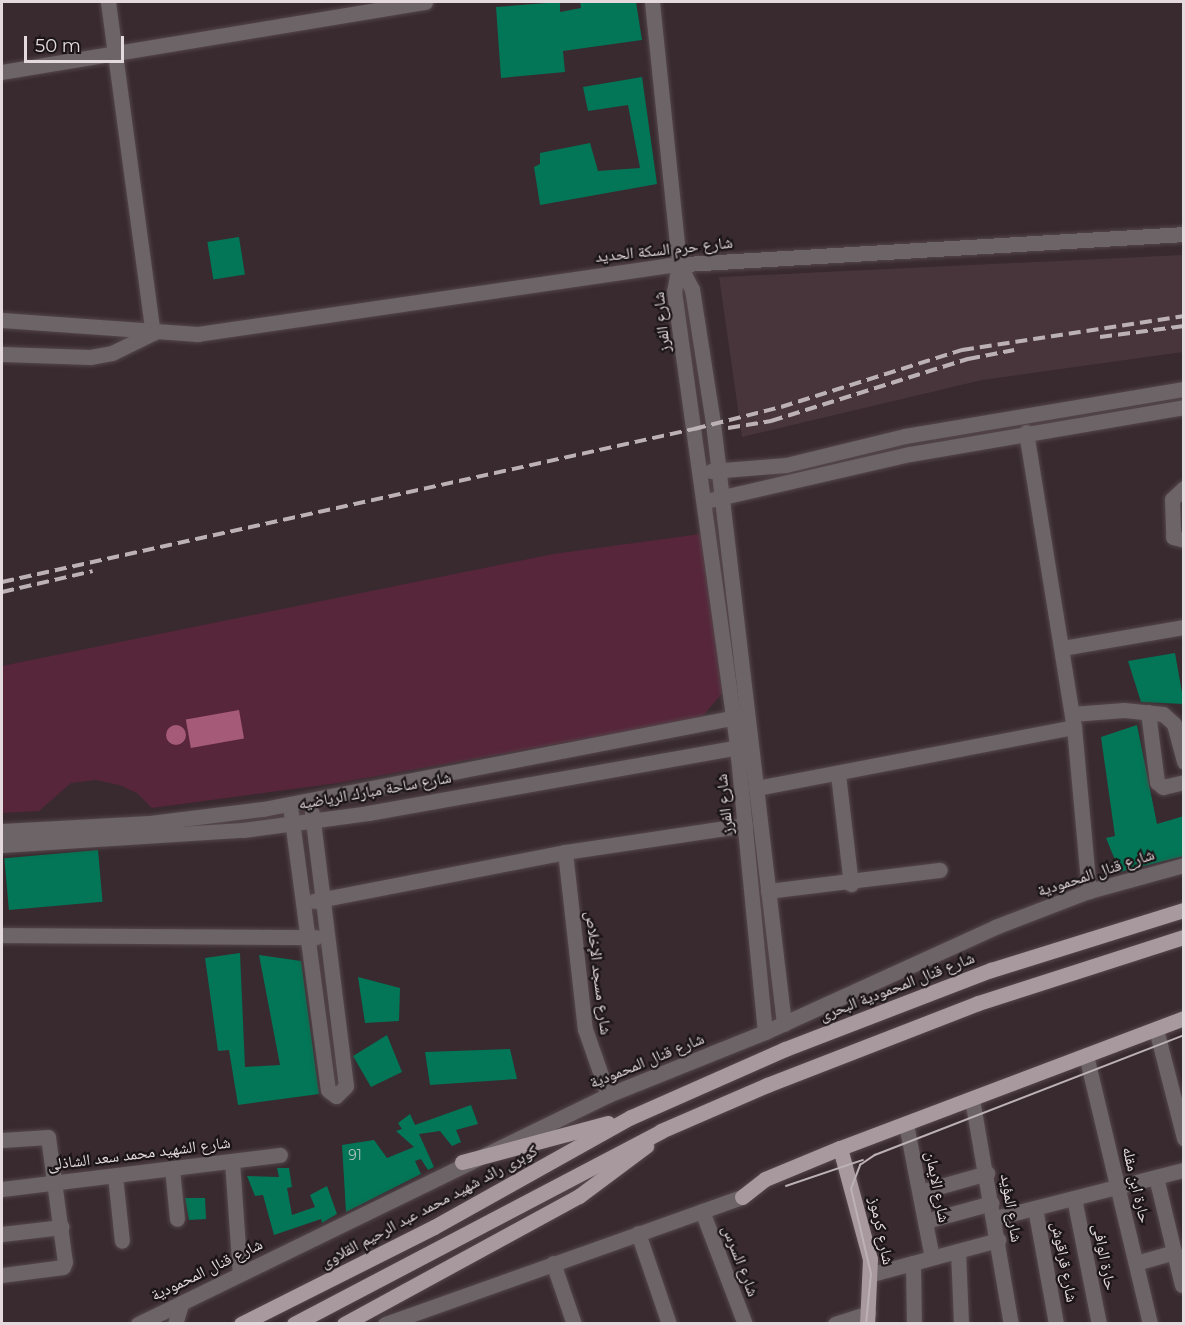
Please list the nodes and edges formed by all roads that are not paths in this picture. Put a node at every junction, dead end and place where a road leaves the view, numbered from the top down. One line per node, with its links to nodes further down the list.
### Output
1 (108, 2): 4 (street)
2 (425, 2): 4 (street)
3 (652, 2): 7 (street)
4 (115, 52): 5 (street); 9 (street)
5 (2, 72)
6 (1184, 234): 7 (street, شارع حرم السكة الحديد)
7 (679, 264): 9 (street, شارع حرم السكة الحديد); 16 (street, شارع الفرز); 17 (street, شارع الفرز)
8 (2, 320): 9 (street, شارع حرم السكة الحديد)
9 (153, 333): 10 (street, شارع حرم السكة الحديد)
10 (2, 354)
11 (1184, 389): 14 (street)
12 (1184, 406): 13 (street)
13 (1026, 432): 18 (street); 24 (street)
14 (786, 465): 15 (street); 18 (street)
15 (758, 469): 17 (street); 19 (street)
16 (699, 471): 17 (street); 21 (street, شارع الفرز)
17 (719, 472): 21 (street, شارع الفرز)
18 (790, 481): 19 (street)
19 (761, 486): 21 (street)
20 (1184, 488): 22 (street)
21 (712, 499): 26 (street, شارع الفرز); 27 (street, شارع الفرز)
22 (1184, 540)
23 (1184, 627): 24 (street)
24 (1062, 648): 28 (street)
25 (1148, 712): 28 (street); 30 (street); 32 (street)
26 (748, 715): 27 (street, شارع ساحة مبارك الرياضيه); 29 (street, شارع الفرز)
27 (732, 718): 29 (street, شارع الفرز); 34 (street, شارع ساحة مبارك الرياضيه)
28 (1073, 720): 31 (street); 45 (street)
29 (744, 746): 33 (street, شارع الفرز); 36 (street, شارع ساحة مبارك الرياضيه); 38 (street, شارع الفرز)
30 (1184, 762)
31 (838, 774): 33 (street); 44 (street)
32 (1184, 782)
33 (757, 788): 47 (street, شارع الفرز)
34 (310, 801): 35 (street, شارع ساحة مبارك الرياضيه); 36 (street)
35 (290, 804): 37 (street); 39 (street, شارع ساحة مبارك الرياضيه)
36 (313, 821): 37 (street, شارع ساحة مبارك الرياضيه); 46 (street)
37 (293, 823): 40 (street, شارع ساحة مبارك الرياضيه); 48 (street)
38 (745, 825): 41 (street); 47 (street, شارع الفرز)
39 (2, 831)
40 (2, 844)
41 (565, 852): 46 (street); 59 (street, شارع مسجد الإخلاص)
42 (1184, 865): 45 (street, شارع قنال المحمودية)
43 (940, 870): 44 (street)
44 (851, 884): 47 (street)
45 (1089, 891): 55 (street, شارع قنال المحمودية)
46 (323, 900): 48 (street); 53 (street)
47 (764, 900): 55 (street, شارع الفرز); 57 (street, شارع الفرز)
48 (303, 903): 51 (street)
49 (1184, 910): 61 (main road, شارع قنال المحمودية البحرى)
50 (2, 935): 51 (street)
51 (308, 937): 53 (street); 53 (street)
52 (1184, 937): 63 (main road)
53 (328, 938)
54 (1184, 1018): 56 (main road)
55 (784, 1024): 57 (street, شارع قنال المحمودية)
56 (1156, 1029): 58 (main road); 64 (street)
57 (765, 1032): 59 (street, شارع قنال المحمودية)
58 (1086, 1055): 60 (main road); 76 (street, حارة ابن مقله)
59 (608, 1095): 69 (street, شارع قنال المحمودية)
60 (972, 1099): 62 (main road); 72 (street, شارع المؤيد)
61 (631, 1117): 69 (main road); 105 (main road, كوبرى رائد شهيد محمد عبد الرحيم القلاوى)
62 (906, 1124): 66 (main road); 78 (street, شارع الايمان)
63 (661, 1131): 106 (main road); 107 (main road)
64 (1184, 1138)
65 (2, 1140): 75 (street)
66 (840, 1148): 79 (main road); 98 (main road, شارع كرموز)
67 (280, 1155): 68 (street, شارع الشهيد محمد سعد الشاذلى)
68 (232, 1161): 70 (street, شارع الشهيد محمد سعد الشاذلى); 97 (street)
69 (462, 1162): 97 (street, شارع قنال المحمودية)
70 (172, 1168): 73 (street, شارع الشهيد محمد سعد الشاذلى); 84 (street)
71 (1184, 1170): 74 (street)
72 (987, 1173): 78 (street); 82 (street, شارع المؤيد)
73 (115, 1176): 75 (street, شارع الشهيد محمد سعد الشاذلى); 90 (street)
74 (1156, 1177): 76 (street); 92 (street)
75 (56, 1183): 77 (street, شارع الشهيد محمد سعد الشاذلى); 86 (street)
76 (1118, 1187): 80 (street); 96 (street, حارة ابن مقله)
77 (2, 1189)
78 (920, 1192): 85 (street, شارع الايمان)
79 (742, 1197): 83 (street)
80 (1074, 1198): 81 (street); 117 (street, حارة الوافى)
81 (1035, 1208): 82 (street); 116 (street, شارع قراقوش)
82 (993, 1210): 85 (street); 89 (street, شارع المؤيد)
83 (702, 1211): 87 (street); 111 (street, شارع السرس)
84 (177, 1219)
85 (926, 1221): 93 (street, شارع الايمان)
86 (62, 1227): 88 (street); 99 (street)
87 (638, 1233): 94 (street); 110 (street)
88 (2, 1234)
89 (998, 1240): 91 (street); 115 (street, شارع المؤيد)
90 (122, 1241)
91 (958, 1251): 93 (street); 114 (street)
92 (1174, 1252): 96 (street); 100 (street)
93 (932, 1258): 95 (street)
94 (553, 1263): 108 (street); 109 (street)
95 (913, 1263): 98 (street); 113 (street)
96 (1136, 1263): 118 (street, حارة ابن مقله)
97 (240, 1274): 101 (street, شارع قنال المحمودية)
98 (872, 1274): 102 (main road, شارع كرموز)
99 (2, 1275)
100 (1182, 1285)
101 (181, 1304): 103 (street, شارع قنال المحمودية); 104 (street)
102 (868, 1318): 112 (street)
103 (138, 1323)
104 (175, 1323)
105 (241, 1323)
106 (294, 1323)
107 (344, 1323)
108 (385, 1323)
109 (574, 1323)
110 (669, 1323)
111 (745, 1323)
112 (835, 1323)
113 (914, 1323)
114 (960, 1323)
115 (1011, 1323)
116 (1056, 1323)
117 (1099, 1323)
118 (1150, 1323)

